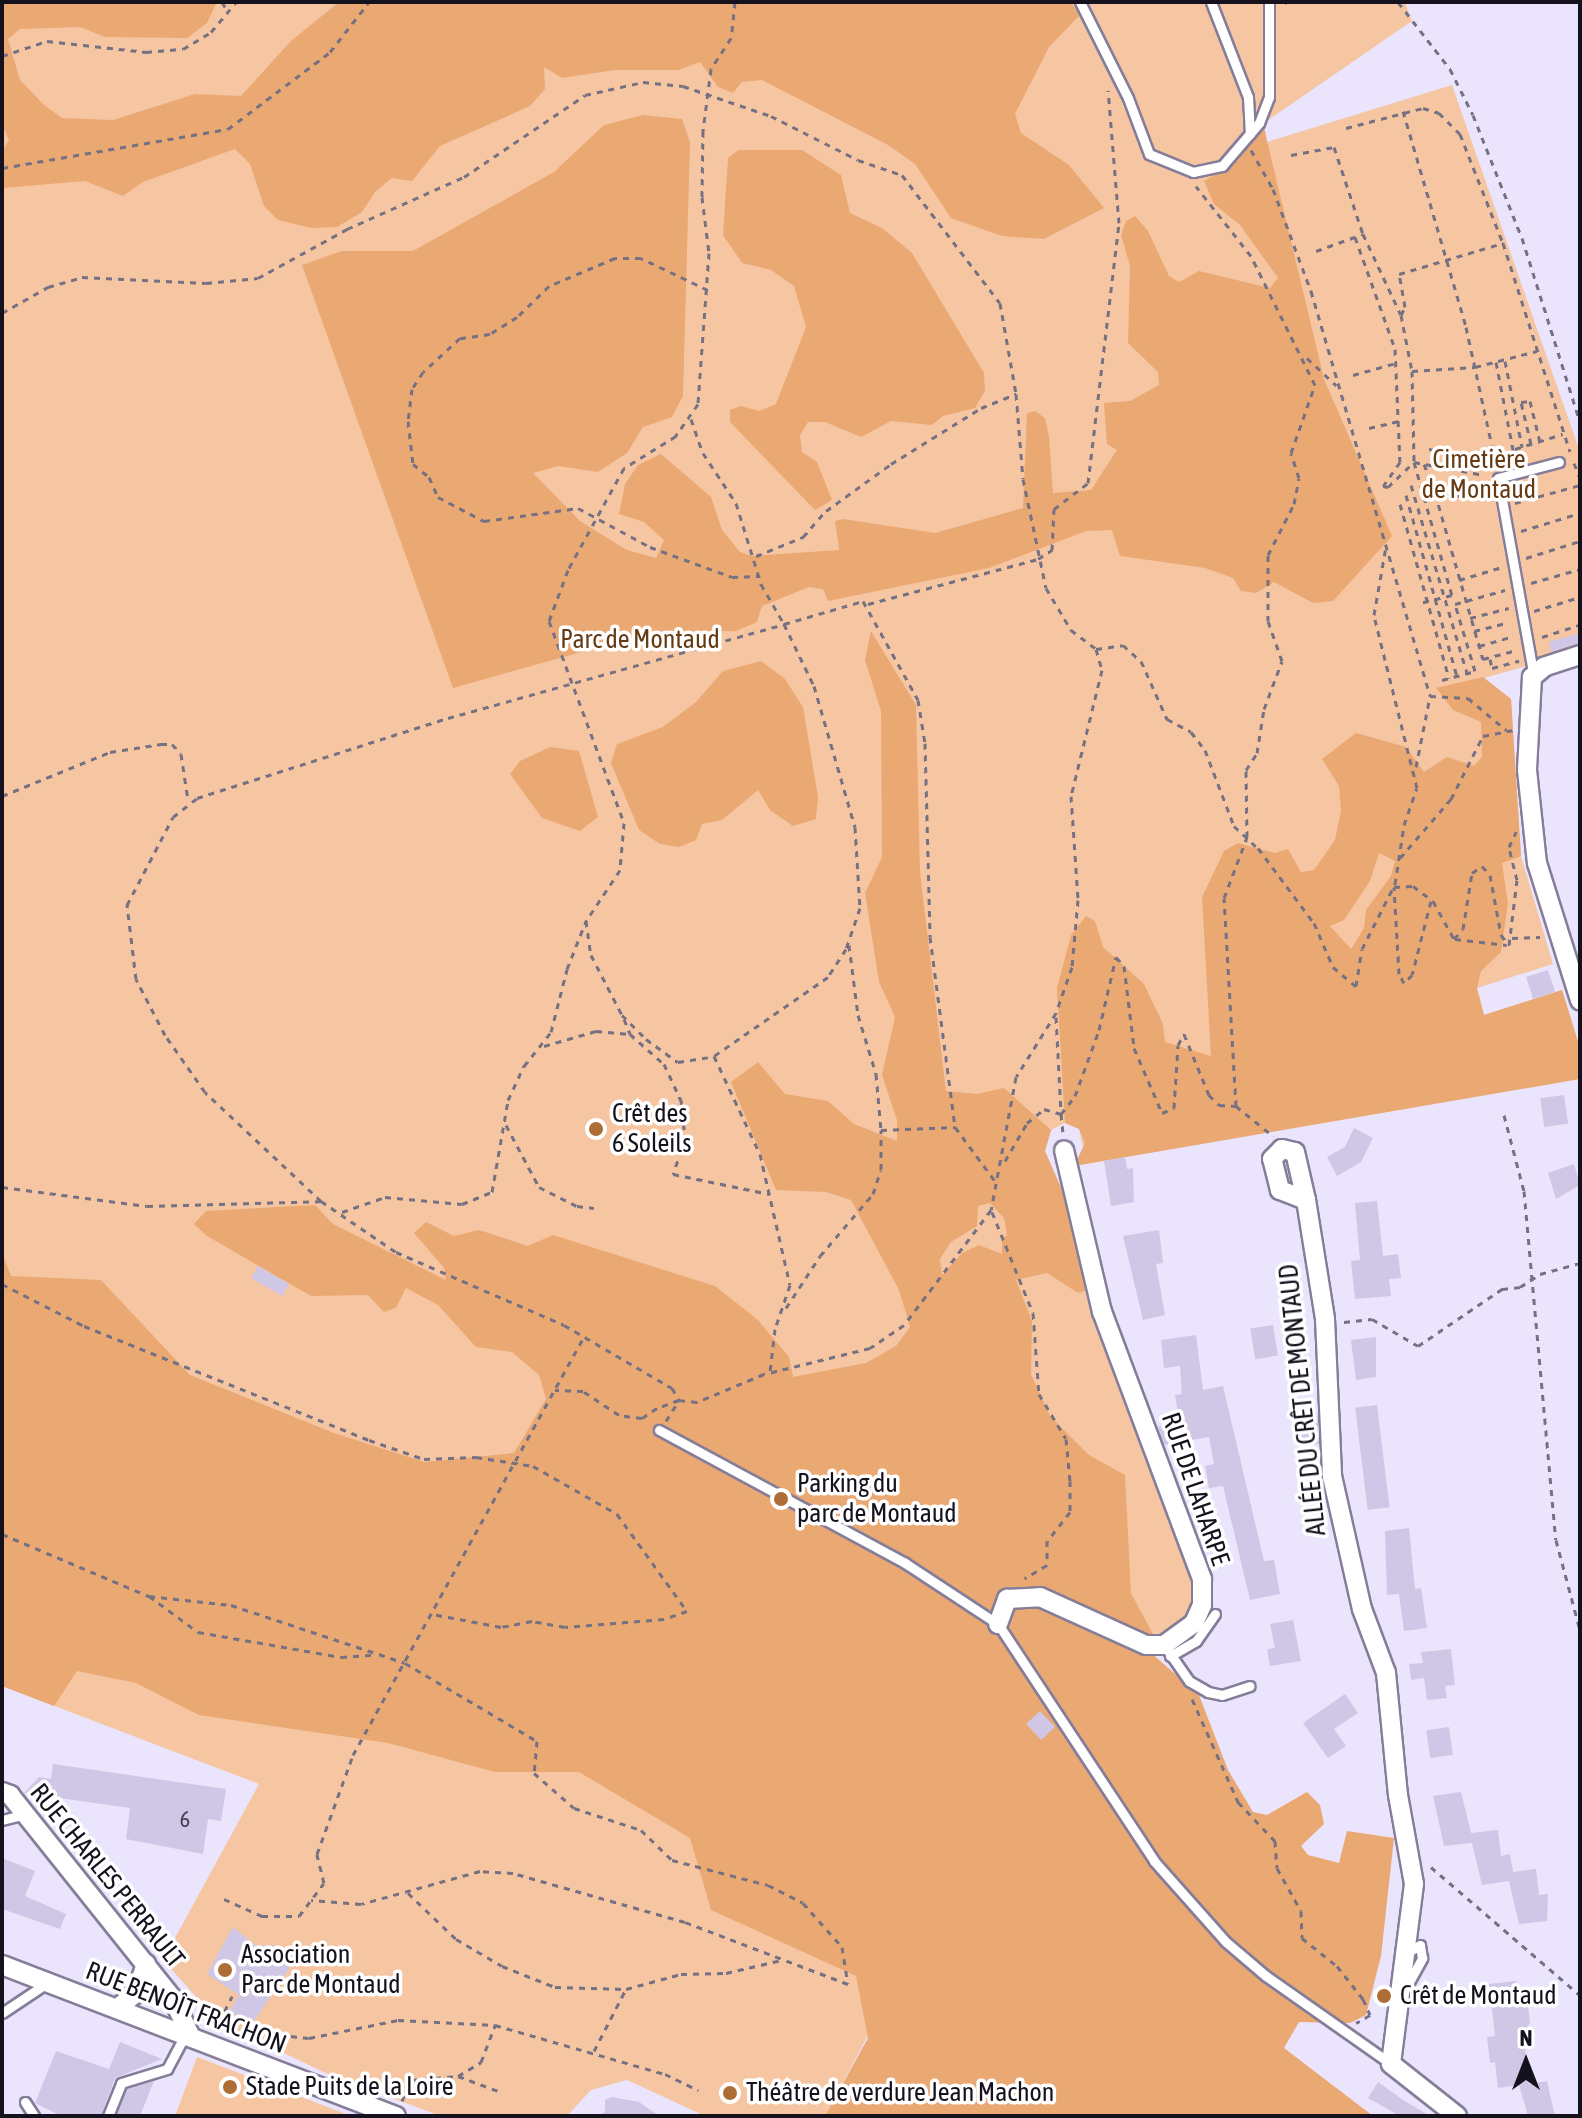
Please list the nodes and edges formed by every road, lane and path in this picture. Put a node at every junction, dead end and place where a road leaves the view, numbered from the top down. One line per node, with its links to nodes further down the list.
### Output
1 (222, 2): 9 (path)
2 (236, 2): 9 (path)
3 (369, 2): 17 (path)
4 (735, 2): 12 (path)
5 (1080, 2): 18 (lane)
6 (1211, 2): 15 (lane)
7 (1269, 2): 15 (lane)
8 (1398, 2): 39 (path)
9 (228, 12): 10 (path)
10 (2, 56)
11 (1108, 89): 66 (path)
12 (710, 95): 24 (path); 25 (path); 36 (path)
13 (1403, 111): 14 (path); 21 (path); 23 (path)
14 (1346, 128)
15 (1248, 138): 18 (lane); 35 (path)
16 (1291, 155): 19 (path)
17 (2, 168)
18 (1193, 172): 28 (path)
19 (1363, 234): 20 (path); 26 (path)
20 (1355, 237): 22 (path); 31 (path)
21 (1503, 243): 23 (path); 27 (path)
22 (1316, 251)
23 (1446, 260): 26 (path); 32 (path)
24 (708, 290): 37 (path); 61 (path)
25 (2, 313)
26 (1401, 315): 33 (path)
27 (1537, 351): 29 (path); 41 (path)
28 (1303, 354): 35 (path); 100 (path)
29 (1504, 359): 30 (path); 44 (path)
30 (1496, 362): 32 (path); 46 (path)
31 (1396, 363): 34 (path); 38 (path)
32 (1475, 367): 33 (path); 47 (path)
33 (1412, 371): 48 (path)
34 (1353, 375)
35 (1339, 388): 64 (path)
36 (1016, 394): 65 (path); 66 (path)
37 (691, 419): 61 (path); 65 (path)
38 (1399, 421): 40 (path); 48 (path)
39 (1580, 422)
40 (1369, 428)
41 (1563, 434): 42 (path); 53 (path)
42 (1540, 442): 43 (path); 43 (path)
43 (1531, 444): 44 (path)
44 (1522, 447): 46 (path)
45 (1429, 449): 47 (path)
46 (1515, 449): 51 (path)
47 (1495, 461): 52 (path)
48 (1414, 462): 50 (path); 72 (path)
49 (1559, 462): 51 (lane)
50 (1424, 464): 52 (path); 56 (path)
51 (1511, 475): 52 (lane)
52 (1498, 478): 59 (lane)
53 (1580, 478)
54 (1411, 485): 72 (path)
55 (1580, 485): 59 (path)
56 (1435, 493): 59 (path); 70 (path)
57 (1406, 495): 74 (path)
58 (1400, 504): 75 (path)
59 (1503, 504): 62 (lane)
60 (1580, 513): 62 (path)
61 (596, 515): 69 (path); 94 (path)
62 (1510, 534): 67 (lane)
63 (1580, 541): 67 (path)
64 (1386, 546): 95 (path); 96 (path)
65 (756, 556): 69 (path)
66 (1038, 559): 78 (path); 86 (path)
67 (1515, 562): 70 (path); 71 (lane)
68 (1580, 569): 71 (path)
69 (759, 576): 81 (path)
70 (1459, 580): 76 (path)
71 (1520, 586): 76 (path); 79 (lane)
72 (1444, 597): 74 (path); 89 (path)
73 (1580, 597): 79 (path)
74 (1436, 599): 75 (path); 90 (path)
75 (1428, 601): 77 (path); 92 (path)
76 (1465, 601): 80 (path); 89 (path)
77 (1421, 603)
78 (867, 605): 81 (path); 120 (path)
79 (1525, 612): 80 (path); 83 (path); 84 (lane)
80 (1470, 618): 83 (path)
81 (784, 624): 94 (path); 107 (path)
82 (1580, 625): 84 (path)
83 (1474, 631): 85 (path)
84 (1531, 644): 85 (path); 88 (path); 88 (path); 91 (lane)
85 (1479, 646): 88 (path)
86 (1096, 649): 100 (path); 111 (path)
87 (1580, 655): 91 (street)
88 (1489, 658)
89 (1467, 673): 90 (path)
90 (1457, 676): 92 (path)
91 (1532, 677): 99 (street)
92 (1449, 678): 93 (path)
93 (1442, 680)
94 (574, 683): 98 (path); 104 (path)
95 (1430, 696): 96 (path); 101 (path)
96 (1415, 771): 101 (path)
97 (2, 796): 98 (path)
98 (188, 802): 128 (path)
99 (1529, 819): 105 (path); 110 (street)
100 (1247, 837): 102 (path); 116 (path)
101 (1400, 858): 102 (path)
102 (1394, 887): 103 (path); 103 (path)
103 (1431, 901): 106 (path)
104 (586, 921): 112 (path); 114 (path)
105 (1512, 938): 108 (path); 109 (path)
106 (1454, 939): 109 (path); 109 (path)
107 (849, 941): 115 (path); 121 (path)
108 (1547, 944)
109 (1507, 945)
110 (1580, 1000)
111 (1056, 1013): 117 (path); 124 (path)
112 (622, 1015): 113 (path); 115 (path)
113 (630, 1034): 114 (path); 127 (path)
114 (541, 1047): 119 (path)
115 (714, 1056): 127 (path)
116 (1236, 1106): 117 (path); 122 (path)
117 (1061, 1114): 123 (path); 124 (path)
118 (1504, 1115): 133 (path)
119 (504, 1121): 129 (path); 131 (path)
120 (955, 1127): 121 (path); 125 (path)
121 (881, 1130): 135 (path)
122 (1282, 1149): 136 (street, ALLÉE DU CRÊT DE MONTAUD)
123 (1064, 1150): 150 (street, RUE DE LAHARPE)
124 (1003, 1164): 125 (path)
125 (999, 1186): 130 (path)
126 (2, 1187): 128 (path)
127 (770, 1194): 135 (path)
128 (321, 1201): 131 (path)
129 (594, 1208)
130 (991, 1210): 138 (path); 144 (path)
131 (342, 1212): 137 (path)
132 (1580, 1263): 133 (path)
133 (1532, 1283): 136 (path); 149 (path)
134 (2, 1284): 142 (path)
135 (783, 1311): 138 (path)
136 (1325, 1323): 158 (street, ALLÉE DU CRÊT DE MONTAUD)
137 (583, 1339): 139 (path); 140 (path)
138 (770, 1372): 140 (path)
139 (555, 1390): 140 (path); 142 (path)
140 (679, 1400): 141 (path)
141 (659, 1430): 148 (lane)
142 (516, 1462): 146 (path); 146 (path)
143 (2, 1534): 145 (path)
144 (1016, 1582)
145 (149, 1596): 151 (path); 151 (path)
146 (432, 1614): 152 (path)
147 (1215, 1614): 150 (lane)
148 (998, 1624): 150 (street); 173 (lane)
149 (1580, 1630)
150 (1167, 1650): 153 (lane)
151 (377, 1655): 152 (path)
152 (405, 1663): 161 (path); 162 (path)
153 (1189, 1681): 154 (lane); 173 (path)
154 (1250, 1686)
155 (2, 1792): 156 (street, RUE CHARLES PERRAULT)
156 (26, 1814): 157 (lane); 163 (street, RUE CHARLES PERRAULT)
157 (2, 1820)
158 (1410, 1849): 167 (path); 177 (street, ALLÉE DU CRÊT DE MONTAUD)
159 (408, 1893): 161 (path); 162 (path); 166 (path)
160 (224, 1899): 161 (path)
161 (311, 1900)
162 (782, 1960): 166 (path)
163 (146, 1964): 169 (street); 174 (street, RUE CHARLES PERRAULT)
164 (2, 1965): 165 (street, RUE BENOÎT FRACHON)
165 (47, 1983): 169 (street, RUE BENOÎT FRACHON); 171 (lane)
166 (626, 1989): 175 (path)
167 (1580, 1995)
168 (232, 1996): 170 (path)
169 (118, 2008): 174 (street, RUE BENOÎT FRACHON)
170 (225, 2009)
171 (2, 2013)
172 (495, 2025): 175 (path); 176 (path); 178 (path)
173 (1342, 2028): 177 (lane)
174 (188, 2036): 176 (street, RUE BENOÎT FRACHON); 184 (lane)
175 (594, 2051): 179 (path)
176 (230, 2052): 185 (street, RUE BENOÎT FRACHON)
177 (1391, 2064): 186 (street)
178 (458, 2076): 180 (path); 181 (path)
179 (698, 2090)
180 (501, 2092)
181 (404, 2097)
182 (25, 2102): 183 (lane)
183 (34, 2116)
184 (108, 2116)
185 (396, 2116)
186 (1457, 2116)

